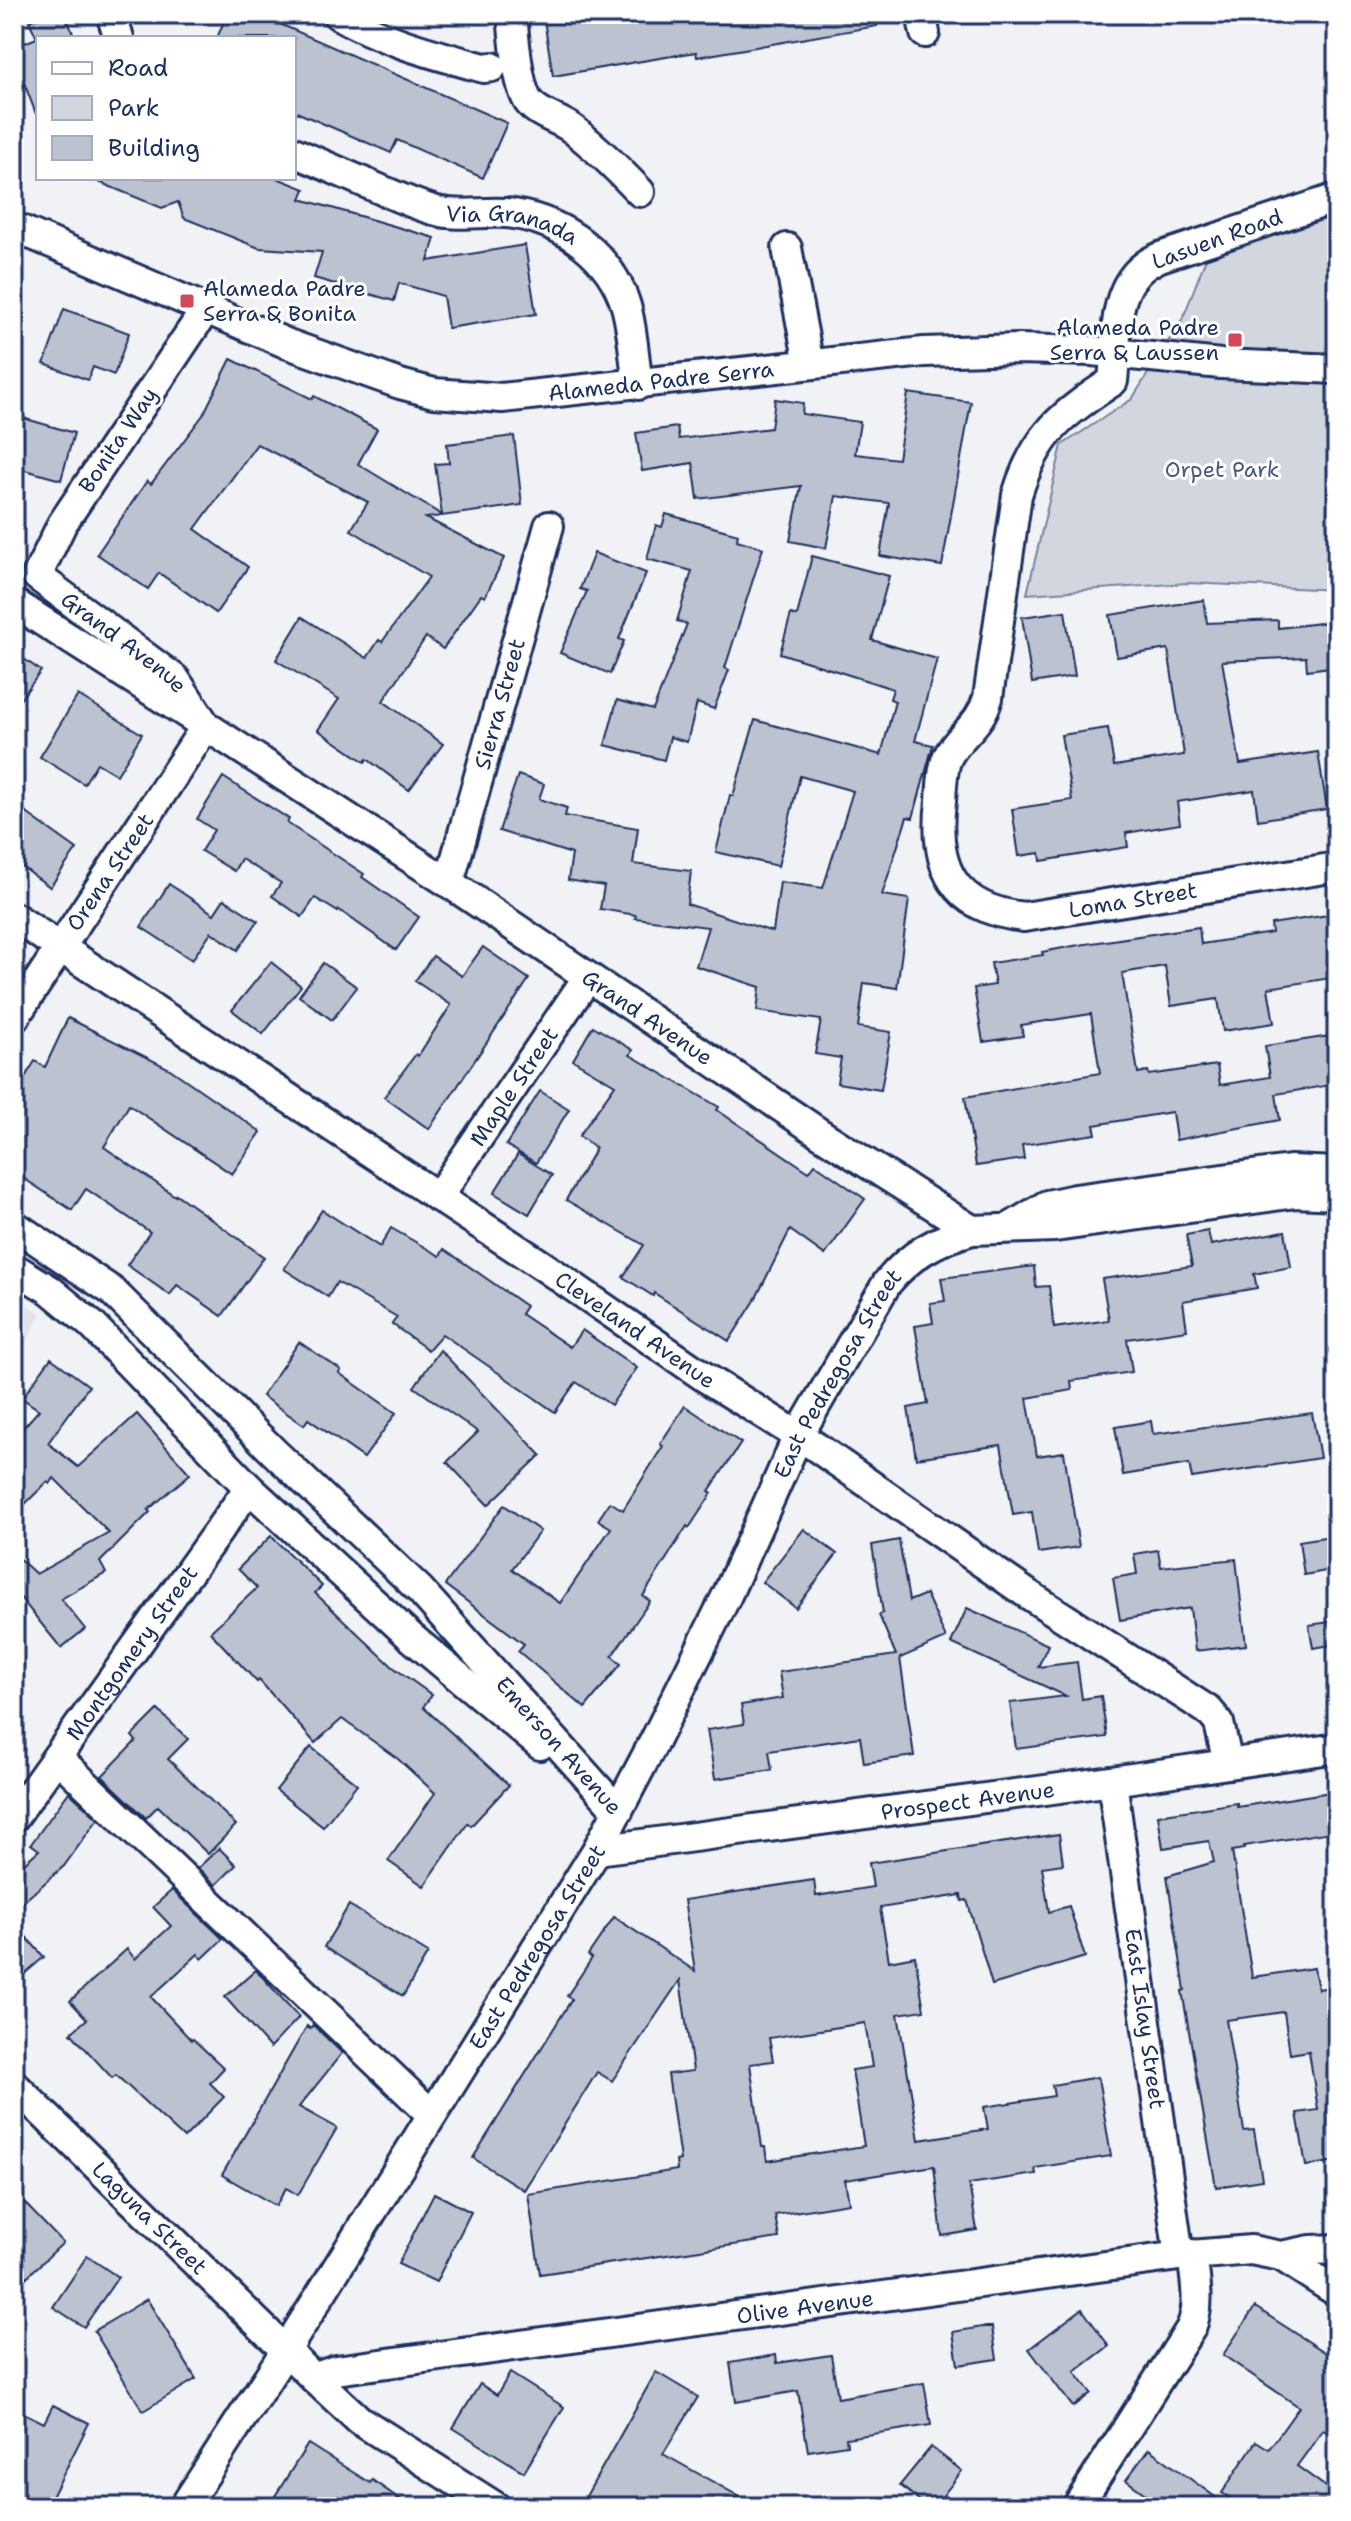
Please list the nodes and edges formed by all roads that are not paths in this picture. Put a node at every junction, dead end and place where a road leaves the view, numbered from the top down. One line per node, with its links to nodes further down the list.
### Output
1 (111, 14): 4 (street)
2 (337, 14): 5 (street)
3 (512, 14): 7 (street)
4 (118, 36)
5 (492, 67)
6 (296, 153): 15 (street, Via Granada)
7 (640, 192)
8 (1337, 198): 12 (street, Lasuen Road)
9 (14, 227): 11 (street, Alameda Padre Serra)
10 (787, 248): 13 (street)
11 (206, 309): 15 (street, Alameda Padre Serra); 17 (street, Bonita Way)
12 (1116, 354): 13 (street, Alameda Padre Serra); 14 (street, Alameda Padre Serra); 20 (street, Loma Street)
13 (809, 364): 15 (street, Alameda Padre Serra)
14 (1337, 369)
15 (638, 385)
16 (549, 526): 21 (street, Sierra Street)
17 (37, 576): 19 (street, Grand Avenue)
18 (14, 603): 19 (street)
19 (206, 726): 21 (street, Grand Avenue); 23 (street, Orena Street)
20 (1337, 867)
21 (449, 883): 24 (street, Grand Avenue)
22 (14, 917): 23 (street, Cleveland Avenue)
23 (58, 948): 25 (street, Orena Street); 28 (street, Cleveland Avenue)
24 (588, 977): 28 (street, Maple Street); 31 (street, Grand Avenue)
25 (14, 1018)
26 (1337, 1172): 30 (street)
27 (1337, 1195): 30 (street)
28 (438, 1197): 33 (street, Cleveland Avenue)
29 (14, 1225): 39 (street, Emerson Avenue)
30 (1009, 1227): 31 (street)
31 (972, 1230): 33 (street, East Pedregosa Street)
32 (14, 1268): 34 (street, Emerson Avenue)
33 (798, 1436): 37 (street, Cleveland Avenue); 39 (street, East Pedregosa Street)
34 (249, 1488): 36 (street, Montgomery Street); 39 (street, Emerson Avenue)
35 (1337, 1748): 37 (street, Prospect Avenue)
36 (57, 1757): 40 (street, Montgomery Street); 43 (street)
37 (1228, 1764): 38 (street, Prospect Avenue)
38 (1112, 1781): 41 (street, Prospect Avenue); 45 (street, East Islay Street)
39 (618, 1811): 41 (street, East Pedregosa Street)
40 (14, 1817)
41 (597, 1850): 43 (street, East Pedregosa Street)
42 (14, 2085): 48 (street, Laguna Street)
43 (431, 2114): 48 (street, East Pedregosa Street)
44 (1337, 2249): 46 (street, Olive Avenue)
45 (1186, 2255): 46 (street, Olive Avenue); 49 (street, Olive Avenue); 52 (street, East Islay Street)
46 (1281, 2256): 47 (street)
47 (1337, 2292)
48 (286, 2350): 49 (street); 50 (street, East Pedregosa Street)
49 (314, 2378): 51 (street)
50 (184, 2507)
51 (496, 2507)
52 (1077, 2507)

